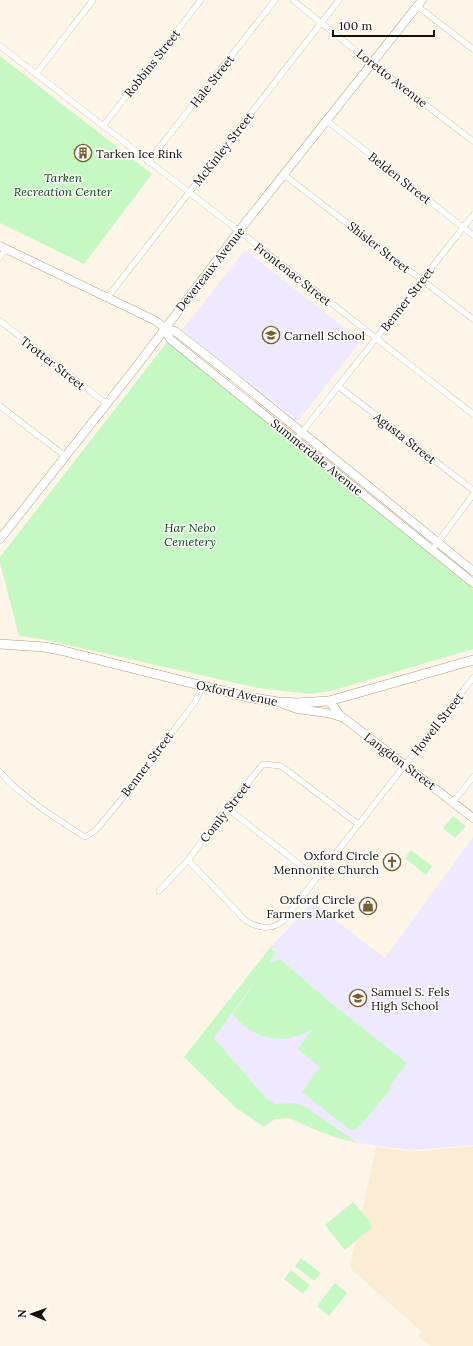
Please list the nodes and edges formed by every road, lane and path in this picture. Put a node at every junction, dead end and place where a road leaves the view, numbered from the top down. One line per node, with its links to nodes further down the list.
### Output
1 (93, 0): 11 (street)
2 (201, 0): 13 (street, Robbins Street)
3 (275, 0): 15 (street, Hale Street)
4 (293, 0): 7 (street, Loretto Avenue)
5 (339, 0): 7 (street, McKinley Street)
6 (419, 3): 9 (street); 10 (street, Devereaux Avenue)
7 (322, 23): 10 (street, Loretto Avenue); 17 (street, McKinley Street)
8 (0, 46): 11 (street, Frontenac Street)
9 (473, 49)
10 (371, 63): 12 (street, Devereaux Avenue); 14 (street, Loretto Avenue)
11 (36, 74): 13 (street, Frontenac Street)
12 (326, 120): 16 (street, Devereaux Avenue); 19 (street, Belden Street)
13 (103, 126): 15 (street, Frontenac Street)
14 (473, 141)
15 (148, 162): 17 (street, Frontenac Street)
16 (284, 175): 20 (street, Devereaux Avenue); 24 (street, Shisler Street)
17 (188, 193): 20 (street, Frontenac Street); 25 (street, McKinley Street)
18 (473, 215): 19 (street, Benner Street)
19 (463, 227): 21 (street, Belden Street); 24 (street, Benner Street)
20 (239, 231): 28 (street, Devereaux Avenue); 29 (street, Frontenac Street)
21 (473, 235)
22 (3, 247): 23 (street); 25 (street, Summerdale Avenue)
23 (0, 257)
24 (422, 280): 26 (street, Shisler Street); 29 (street, Benner Street)
25 (107, 298): 28 (street, Summerdale Avenue)
26 (473, 319)
27 (0, 322): 31 (street, Trotter Street)
28 (165, 328): 31 (street, Devereaux Avenue); 34 (street, Summerdale Avenue); 35 (street, Summerdale Avenue)
29 (376, 338): 30 (street, Benner Street); 33 (street, Frontenac Street)
30 (338, 386): 34 (street, Benner Street); 37 (street, Agusta Street)
31 (107, 404): 36 (street, Devereaux Avenue)
32 (0, 406): 36 (street)
33 (473, 414)
34 (302, 433): 35 (street, Benner Street); 40 (street, Summerdale Avenue)
35 (296, 440): 41 (street, Summerdale Avenue)
36 (65, 456): 39 (street, Devereaux Avenue)
37 (473, 490)
38 (473, 495): 40 (street)
39 (0, 539)
40 (438, 542): 41 (street); 42 (street, Summerdale Avenue)
41 (432, 550): 43 (street, Summerdale Avenue)
42 (473, 571)
43 (473, 583)
44 (0, 644): 47 (main road, Oxford Avenue)
45 (473, 660): 48 (main road, Oxford Avenue)
46 (473, 678): 51 (street, Howell Street)
47 (203, 686): 49 (main road, Oxford Avenue); 52 (street, Benner Street)
48 (330, 701): 49 (main road, Oxford Avenue); 50 (street, Langdon Street)
49 (278, 702): 50 (street)
50 (345, 719): 51 (street, Langdon Street)
51 (404, 765): 54 (street, Langdon Street); 57 (street, Howell Street)
52 (0, 772)
53 (473, 776): 54 (street)
54 (453, 802): 56 (street, Langdon Street)
55 (227, 808): 57 (street, Comly Street); 58 (street, Comly Street); 59 (street)
56 (473, 818)
57 (358, 824): 59 (street, Howell Street)
58 (188, 860): 59 (street, Howell Street); 60 (street, Comly Street)
59 (317, 878)
60 (158, 891)

